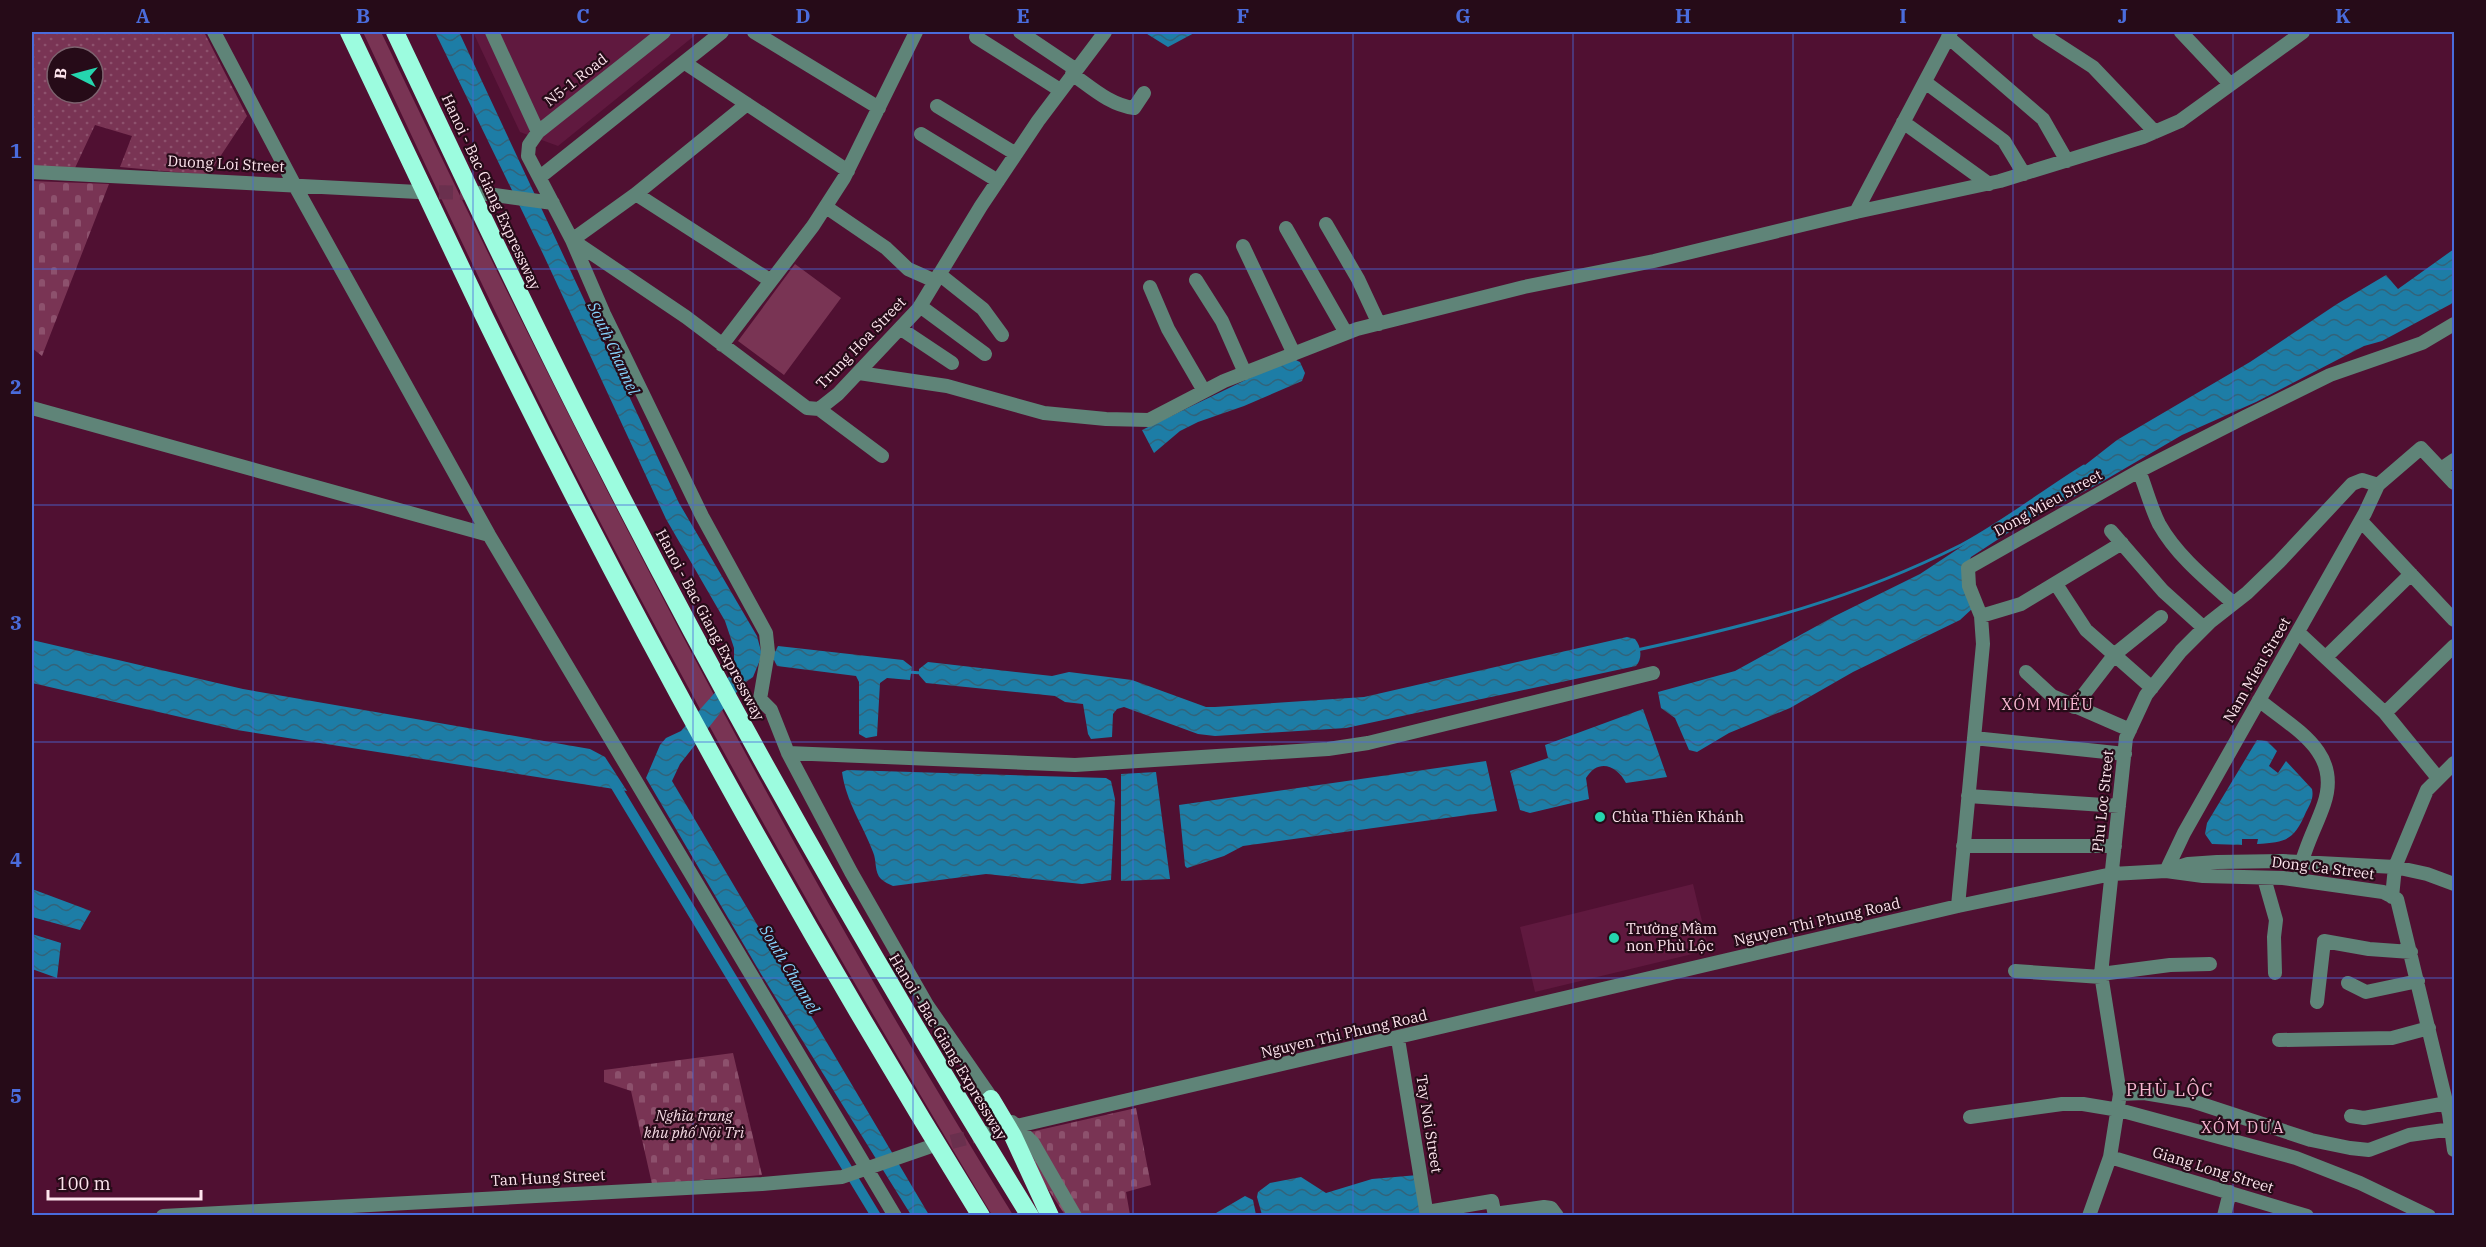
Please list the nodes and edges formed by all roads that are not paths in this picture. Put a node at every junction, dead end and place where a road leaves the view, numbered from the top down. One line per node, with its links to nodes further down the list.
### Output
1 (214, 32): 36 (street)
2 (349, 32): 141 (highway)
3 (395, 32): 142 (highway, Hanoi - Bac Giang Expressway)
4 (492, 32): 26 (street)
5 (664, 32): 26 (street, N5-1 Road)
6 (723, 32): 16 (street)
7 (754, 32): 24 (street)
8 (916, 32): 24 (street)
9 (1020, 32): 17 (street)
10 (1103, 32): 17 (street, Trung Hoa Street)
11 (2039, 32): 27 (street)
12 (2181, 32): 19 (street)
13 (2299, 33): 19 (street)
14 (1950, 34): 18 (street); 30 (street)
15 (976, 37): 20 (street)
16 (685, 63): 22 (street); 34 (street)
17 (1073, 71): 20 (street, Trung Hoa Street); 21 (street)
18 (1925, 82): 25 (street); 33 (street)
19 (2230, 84): 27 (street)
20 (1060, 90): 29 (street, Trung Hoa Street)
21 (1143, 93)
22 (747, 104): 31 (street); 40 (street)
23 (937, 106): 29 (street)
24 (879, 108): 31 (street)
25 (1903, 122): 37 (street); 43 (street)
26 (538, 132): 34 (street, Trung Hoa Street)
27 (2155, 132): 30 (street)
28 (921, 134): 35 (street)
29 (1016, 154): 35 (street, Trung Hoa Street)
30 (2067, 161): 33 (street)
31 (848, 171): 42 (street)
32 (32, 172): 36 (street, Duong Loi Street)
33 (2024, 174): 37 (street)
34 (540, 177): 41 (street, Trung Hoa Street)
35 (998, 181): 48 (street, Trung Hoa Street)
36 (294, 184): 38 (street, Duong Loi Street); 75 (street)
37 (1989, 184): 43 (street)
38 (418, 192)
39 (487, 193): 41 (street)
40 (636, 194): 46 (street); 50 (street)
41 (553, 204): 46 (street, Trung Hoa Street)
42 (826, 207): 48 (street); 50 (street)
43 (1856, 212): 53 (street)
44 (1326, 224): 53 (street)
45 (1286, 228): 56 (street)
46 (572, 240): 58 (street, Trung Hoa Street); 96 (street)
47 (1243, 246): 60 (street)
48 (937, 278): 52 (street, Trung Hoa Street); 57 (street)
49 (1196, 280): 63 (street)
50 (771, 281): 58 (street)
51 (1150, 287): 64 (street)
52 (920, 306): 55 (street, Trung Hoa Street); 59 (street)
53 (1379, 324): 56 (street)
54 (2454, 324): 70 (street, Dong Mieu Street)
55 (902, 329): 61 (street); 62 (street, Trung Hoa Street)
56 (1346, 333): 60 (street)
57 (1002, 335)
58 (722, 345): 66 (street, Trung Hoa Street)
59 (986, 354)
60 (1293, 354): 63 (street)
61 (952, 363)
62 (859, 373): 64 (street); 66 (street, Trung Hoa Street)
63 (1245, 373): 64 (street)
64 (1204, 392)
65 (32, 408): 75 (street)
66 (819, 409): 67 (street)
67 (882, 456)
68 (2454, 460): 69 (street)
69 (2441, 469): 71 (street); 72 (street)
70 (2139, 471): 79 (street); 80 (street, Dong Mieu Street)
71 (2454, 483)
72 (2378, 485): 73 (street, Nam Mieu Street); 79 (street, Phu Loc Street)
73 (2361, 521): 77 (street); 84 (street, Nam Mieu Street)
74 (2111, 531): 76 (street)
75 (489, 535): 135 (street)
76 (2122, 543): 78 (street); 83 (street)
77 (2411, 574): 82 (street); 87 (street)
78 (2056, 584): 80 (street); 86 (street)
79 (2234, 603): 83 (street, Phu Loc Street)
80 (1981, 616): 95 (street, Dong Mieu Street)
81 (2161, 617): 86 (street)
82 (2454, 620)
83 (2204, 628): 90 (street, Phu Loc Street)
84 (2298, 632): 87 (street); 91 (street, Nam Mieu Street)
85 (2454, 646): 93 (street)
86 (2115, 654): 90 (street); 92 (street)
87 (2326, 657): 93 (street)
88 (2026, 672): 92 (street)
89 (1653, 673): 96 (street)
90 (2152, 688): 94 (street, Phu Loc Street)
91 (2259, 700): 104 (street); 106 (street, Nam Mieu Street)
92 (2074, 706): 94 (street)
93 (2385, 713): 99 (street)
94 (2130, 730): 97 (street, Phu Loc Street)
95 (1974, 738): 97 (street); 100 (street, Dong Mieu Street)
96 (788, 753): 125 (street)
97 (2125, 754): 101 (street, Phu Loc Street)
98 (2454, 763): 99 (street)
99 (2439, 778): 105 (street)
100 (1968, 796): 101 (street); 102 (street, Dong Mieu Street)
101 (2119, 806): 103 (street, Phu Loc Street)
102 (1964, 846): 103 (street); 112 (street, Dong Mieu Street)
103 (2115, 846): 107 (street, Phu Loc Street)
104 (2301, 862): 105 (street, Nguyen Thi Phung Road); 106 (street, Nguyen Thi Phung Road); 109 (street)
105 (2395, 867): 110 (street, Nguyen Thi Phung Road); 111 (street)
106 (2166, 872): 107 (street, Nguyen Thi Phung Road); 108 (street, Dong Ca Street)
107 (2112, 874): 112 (street, Nguyen Thi Phung Road); 117 (street, Phu Loc Street)
108 (2264, 878): 109 (street, Dong Ca Street); 116 (street)
109 (2298, 880): 111 (street, Dong Ca Street)
110 (2454, 884)
111 (2392, 897): 113 (street)
112 (1958, 906): 122 (street, Nguyen Thi Phung Road)
113 (2411, 952): 118 (street); 120 (street)
114 (2210, 964): 117 (street)
115 (2015, 971): 117 (street)
116 (2275, 973)
117 (2101, 976): 124 (street, Phu Loc Street)
118 (2418, 981): 119 (street); 121 (street)
119 (2348, 983)
120 (2317, 1002)
121 (2428, 1028): 123 (street); 126 (street)
122 (1398, 1038): 130 (street, Nguyen Thi Phung Road); 138 (street, Tay Noi Street)
123 (2279, 1040)
124 (2120, 1094): 127 (street, Phu Loc Street); 132 (street)
125 (991, 1099): 130 (highway)
126 (2447, 1103): 128 (street); 132 (street)
127 (2119, 1110): 129 (street); 134 (street, Phu Loc Street); 150 (street)
128 (2351, 1116)
129 (1970, 1117)
130 (1012, 1127): 131 (street, Nguyen Thi Phung Road); 143 (highway); 144 (street)
131 (983, 1134)
132 (2453, 1138)
133 (929, 1148): 135 (street, Tan Hung Street)
134 (2110, 1156): 136 (street, Giang Long Street); 147 (street, Phu Loc Street)
135 (869, 1170): 137 (street, Tan Hung Street); 140 (street)
136 (2230, 1192): 148 (street); 149 (street, Giang Long Street)
137 (276, 1212): 139 (street, Tan Hung Street)
138 (1427, 1214): 145 (street)
139 (163, 1215)
140 (896, 1215)
141 (981, 1215)
142 (1030, 1215)
143 (1050, 1215)
144 (1076, 1215)
145 (1495, 1215): 146 (street)
146 (1557, 1215)
147 (2089, 1215)
148 (2224, 1215)
149 (2307, 1215)
150 (2429, 1215)

